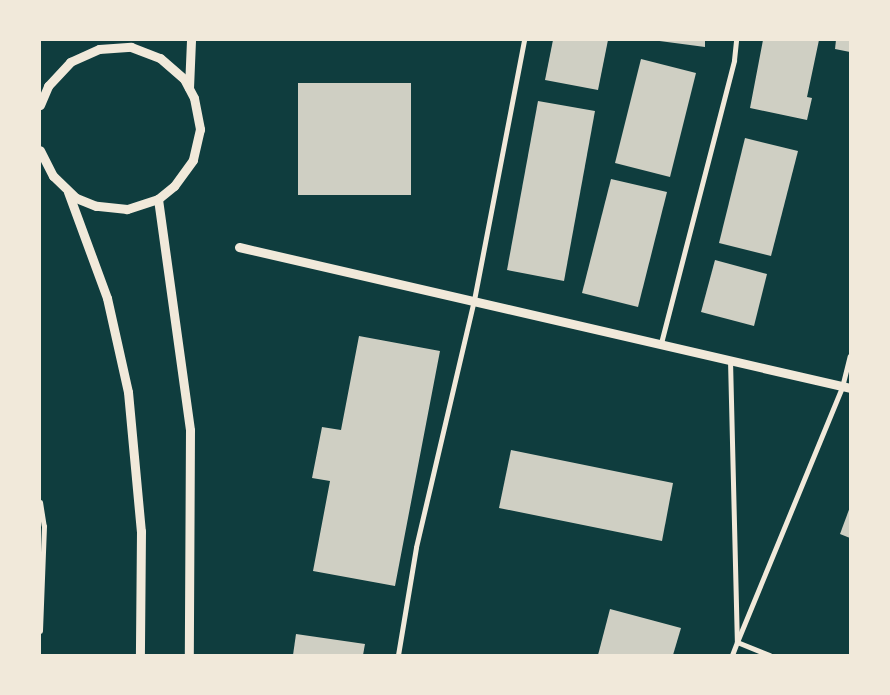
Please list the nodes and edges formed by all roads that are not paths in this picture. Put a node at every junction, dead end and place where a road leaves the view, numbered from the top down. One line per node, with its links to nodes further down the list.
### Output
1 (191, 40): 6 (street)
2 (524, 40): 14 (street)
3 (736, 40): 15 (street)
4 (101, 44): 5 (street); 6 (street)
5 (44, 87): 7 (street)
6 (189, 88): 12 (street)
7 (40, 105)
8 (40, 150): 10 (street)
9 (40, 171): 10 (street)
10 (53, 176): 11 (street)
11 (68, 192): 12 (street); 22 (street)
12 (158, 199): 23 (street)
13 (239, 247): 14 (street)
14 (474, 300): 15 (street); 24 (street)
15 (661, 343): 17 (street)
16 (850, 356): 18 (street)
17 (730, 360): 18 (street); 21 (street)
18 (846, 388): 21 (street)
19 (40, 502): 20 (street)
20 (40, 631)
21 (737, 642): 25 (street); 26 (street)
22 (140, 655)
23 (189, 655)
24 (398, 655)
25 (732, 655)
26 (769, 655)

